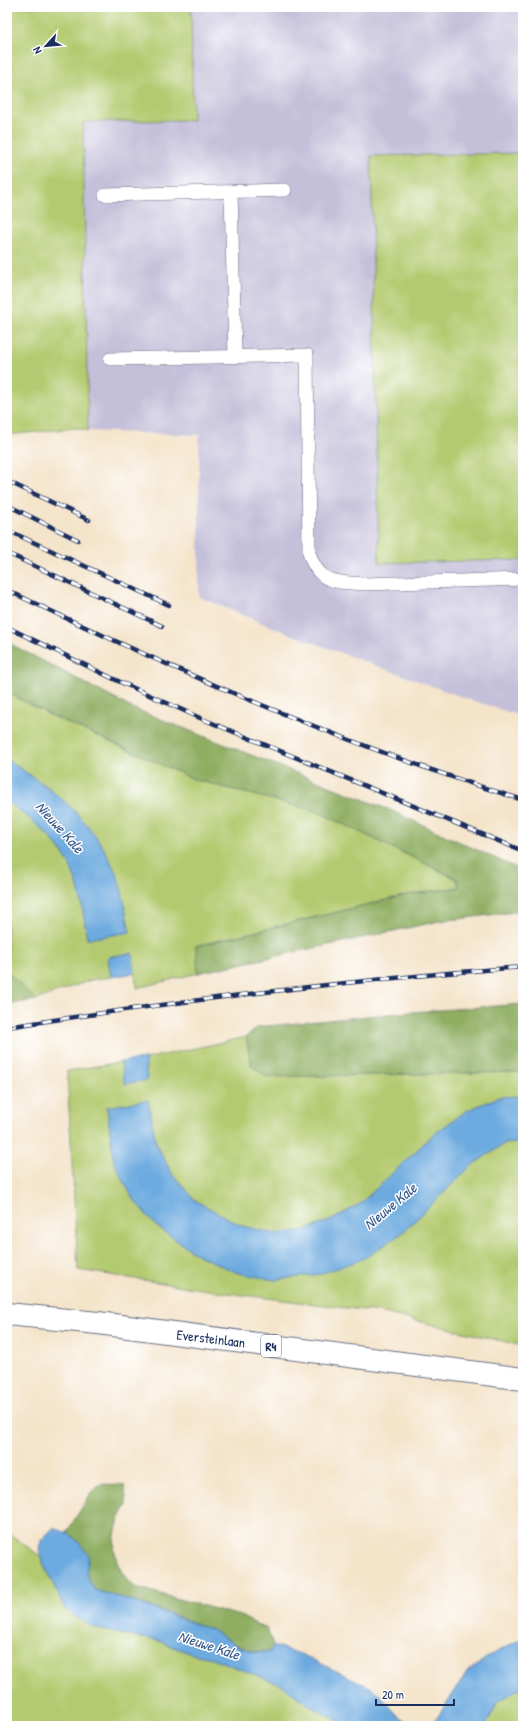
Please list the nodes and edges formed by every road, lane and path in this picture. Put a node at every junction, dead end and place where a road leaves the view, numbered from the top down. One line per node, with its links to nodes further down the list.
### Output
1 (285, 190): 2 (lane)
2 (231, 192): 3 (lane); 4 (lane)
3 (105, 195)
4 (235, 356): 5 (lane); 6 (lane)
5 (110, 359)
6 (523, 579)
7 (11, 1316): 8 (highway, Eversteinlaan / R4)
8 (523, 1379)

